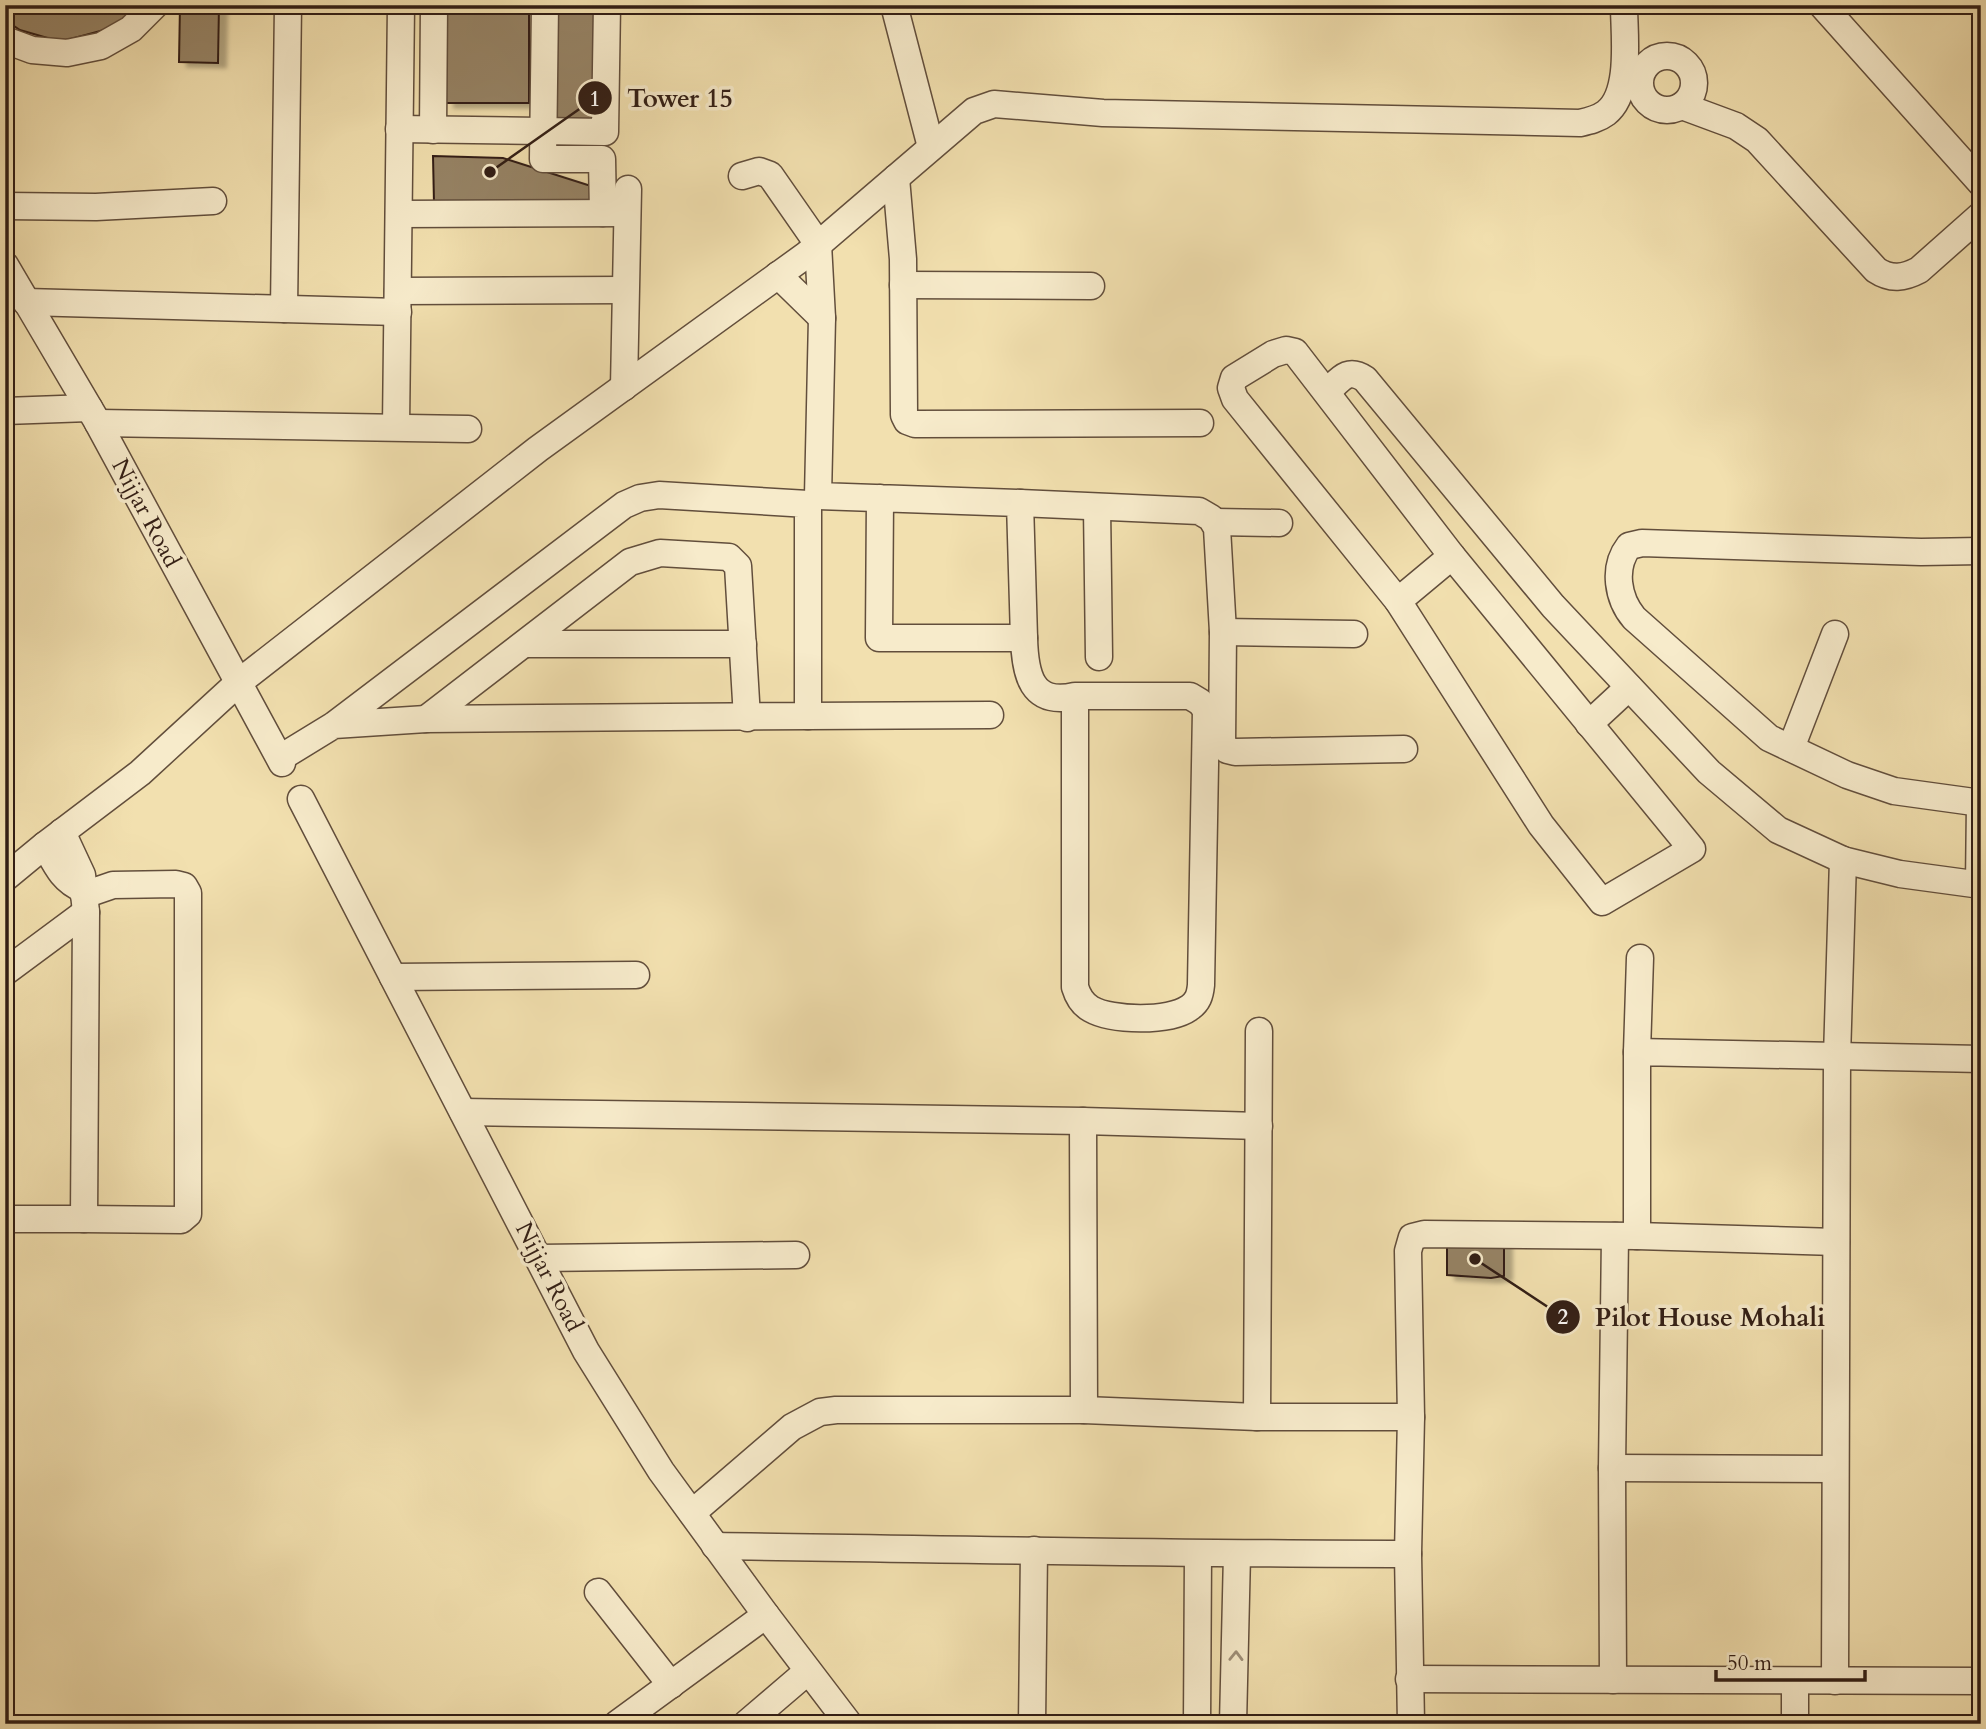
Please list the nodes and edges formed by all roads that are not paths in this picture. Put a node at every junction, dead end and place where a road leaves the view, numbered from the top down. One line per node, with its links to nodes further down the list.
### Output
1 (155, 5): 10 (street)
2 (288, 5): 33 (street)
3 (401, 5): 13 (street)
4 (433, 5): 14 (street)
5 (545, 5): 15 (street)
6 (607, 5): 15 (street)
7 (894, 5): 16 (street)
8 (1624, 5): 11 (street)
9 (1822, 5): 19 (street)
10 (5, 40)
11 (1632, 73): 12 (street); 12 (street); 16 (street)
12 (1682, 106): 24 (street)
13 (400, 129): 14 (street); 23 (street)
14 (433, 130): 15 (street)
15 (544, 132): 21 (street)
16 (932, 147): 18 (street)
17 (742, 176): 25 (street)
18 (896, 178): 25 (street); 28 (street)
19 (1981, 184)
20 (213, 201): 22 (street)
21 (619, 205): 23 (street); 30 (street)
22 (5, 206)
23 (399, 214): 32 (street)
24 (1981, 215)
25 (818, 244): 27 (street); 34 (street)
26 (5, 265): 31 (street, Nijjar Road)
27 (778, 275): 34 (street); 35 (street)
28 (903, 285): 29 (street); 39 (street)
29 (1091, 286)
30 (625, 290): 32 (street); 35 (street)
31 (26, 302): 33 (street); 38 (street, Nijjar Road)
32 (398, 302): 33 (street); 40 (street)
33 (284, 309)
34 (822, 318): 42 (street)
35 (624, 387): 58 (street)
36 (1327, 392): 48 (street); 49 (street); 57 (street)
37 (5, 411): 38 (street)
38 (93, 415): 40 (street); 58 (street, Nijjar Road)
39 (1200, 423)
40 (396, 428): 41 (street)
41 (468, 429)
42 (880, 498): 43 (street); 53 (street)
43 (1020, 503): 44 (street); 53 (street)
44 (1097, 507): 45 (street); 56 (street)
45 (1215, 522): 46 (street); 50 (street)
46 (1279, 523)
47 (1981, 551): 66 (street)
48 (1452, 556): 49 (street); 62 (street)
49 (1398, 601): 62 (street)
50 (1223, 632): 51 (street); 67 (street)
51 (1354, 634)
52 (1835, 634): 66 (street)
53 (1024, 638): 59 (street)
54 (525, 644): 55 (street); 55 (street); 64 (street)
55 (743, 645): 63 (street)
56 (1100, 657)
57 (1623, 681): 62 (street); 71 (street)
58 (238, 683): 65 (street, Nijjar Road); 70 (street)
59 (1075, 696): 59 (street)
60 (990, 715): 61 (street)
61 (808, 716): 63 (street); 65 (street)
62 (1583, 717)
63 (747, 718): 64 (street)
64 (426, 719): 65 (street)
65 (334, 725)
66 (1791, 748): 69 (street)
67 (1404, 750)
68 (301, 799): 78 (street, Nijjar Road)
69 (1981, 803): 73 (street)
70 (53, 838): 72 (street); 74 (street)
71 (1843, 860): 73 (street); 81 (street)
72 (5, 878)
73 (1980, 885)
74 (84, 899): 76 (street); 87 (street); 87 (street)
75 (1640, 958): 80 (street)
76 (5, 972)
77 (636, 975): 78 (street)
78 (393, 977): 83 (street, Nijjar Road)
79 (1259, 1031): 85 (street)
80 (1637, 1052): 81 (street); 88 (street)
81 (1838, 1057): 82 (street); 89 (street)
82 (1981, 1059)
83 (463, 1112): 84 (street); 91 (street, Nijjar Road)
84 (1083, 1121): 85 (street); 92 (street)
85 (1259, 1126): 93 (street)
86 (5, 1219): 87 (street)
87 (84, 1219)
88 (1626, 1236): 89 (street); 94 (street); 95 (street)
89 (1836, 1242): 96 (street)
90 (796, 1255): 91 (street)
91 (539, 1258): 97 (street, Nijjar Road)
92 (1084, 1410): 93 (street); 97 (street)
93 (1257, 1417): 94 (street)
94 (1411, 1417): 102 (street)
95 (1612, 1468): 96 (street); 107 (street)
96 (1836, 1469): 109 (street)
97 (692, 1513): 98 (street, Nijjar Road)
98 (715, 1546): 99 (street); 104 (street, Nijjar Road)
99 (1034, 1550): 100 (street); 115 (street)
100 (1198, 1554): 101 (street); 116 (street)
101 (1237, 1554): 102 (street); 117 (street, one-way to 101)
102 (1408, 1554): 106 (street)
103 (598, 1592): 111 (street)
104 (766, 1615): 105 (street, Nijjar Road); 111 (street)
105 (808, 1671): 113 (street); 114 (street, Nijjar Road)
106 (1409, 1679): 107 (street); 118 (street)
107 (1614, 1680): 108 (street)
108 (1795, 1681): 109 (street); 119 (street)
109 (1835, 1681): 110 (street)
110 (1981, 1681)
111 (671, 1685): 112 (street)
112 (617, 1724)
113 (746, 1724)
114 (849, 1724)
115 (1032, 1724)
116 (1197, 1724)
117 (1233, 1724)
118 (1410, 1724)
119 (1795, 1724)

